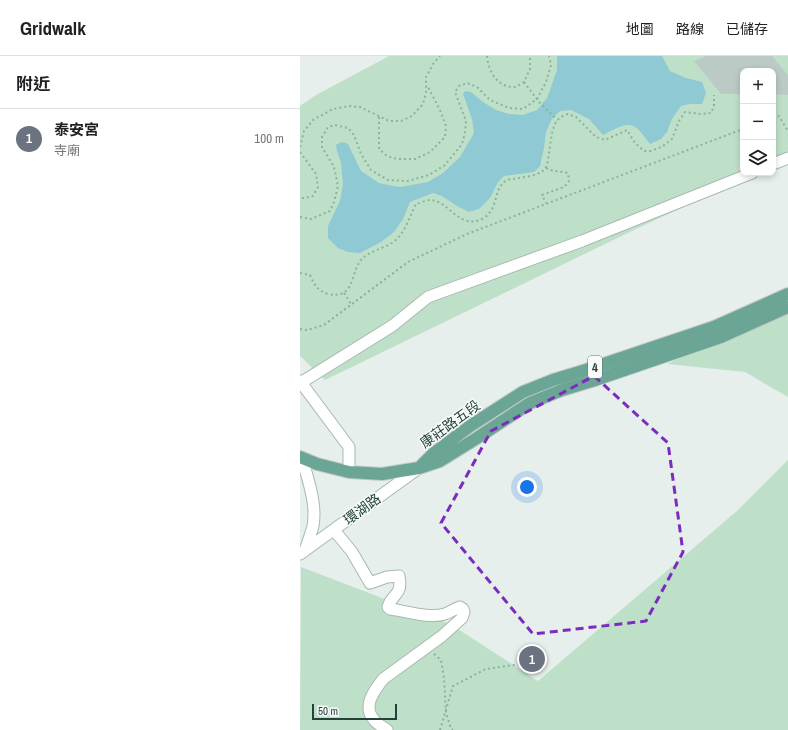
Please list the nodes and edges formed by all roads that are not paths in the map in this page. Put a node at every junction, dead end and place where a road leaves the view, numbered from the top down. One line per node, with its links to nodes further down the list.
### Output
1 (788, 158): 2 (street)
2 (776, 163)
3 (744, 176): 6 (street)
4 (788, 294): 8 (main road, 康莊路五段 / 4)
5 (788, 307): 8 (main road, 康莊路五段 / 4)
6 (301, 382): 9 (street)
7 (301, 458): 9 (main road, 4); 11 (street, 環湖路)
8 (419, 468): 9 (main road, 4); 10 (street, 環湖路)
9 (349, 472)
10 (334, 530): 11 (street, 環湖路); 12 (street)
11 (303, 552)
12 (387, 730)

